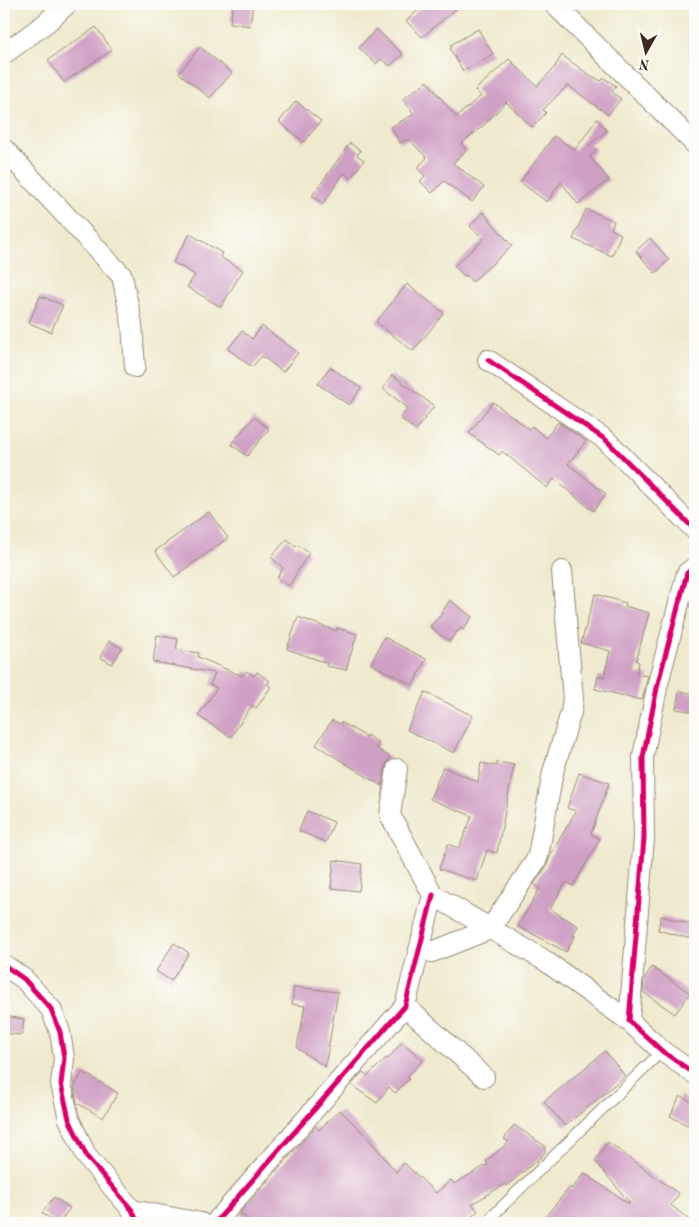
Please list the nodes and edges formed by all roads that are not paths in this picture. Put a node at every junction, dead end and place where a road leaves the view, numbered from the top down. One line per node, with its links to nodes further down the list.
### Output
1 (68, 4): 3 (street)
2 (554, 4): 4 (street)
3 (4, 54)
4 (695, 144)
5 (4, 149): 7 (street)
6 (488, 360): 8 (street)
7 (135, 367)
8 (695, 530)
9 (695, 568): 17 (street)
10 (562, 571): 13 (street)
11 (398, 769): 12 (street)
12 (433, 895): 13 (street); 16 (street)
13 (490, 929): 14 (street); 17 (street)
14 (432, 952)
15 (4, 965): 21 (street)
16 (405, 1006): 20 (street); 23 (street)
17 (629, 1021): 18 (street)
18 (662, 1051): 19 (street); 24 (lane)
19 (695, 1074)
20 (484, 1078)
21 (135, 1216): 22 (street)
22 (201, 1223)
23 (215, 1223)
24 (485, 1223)

